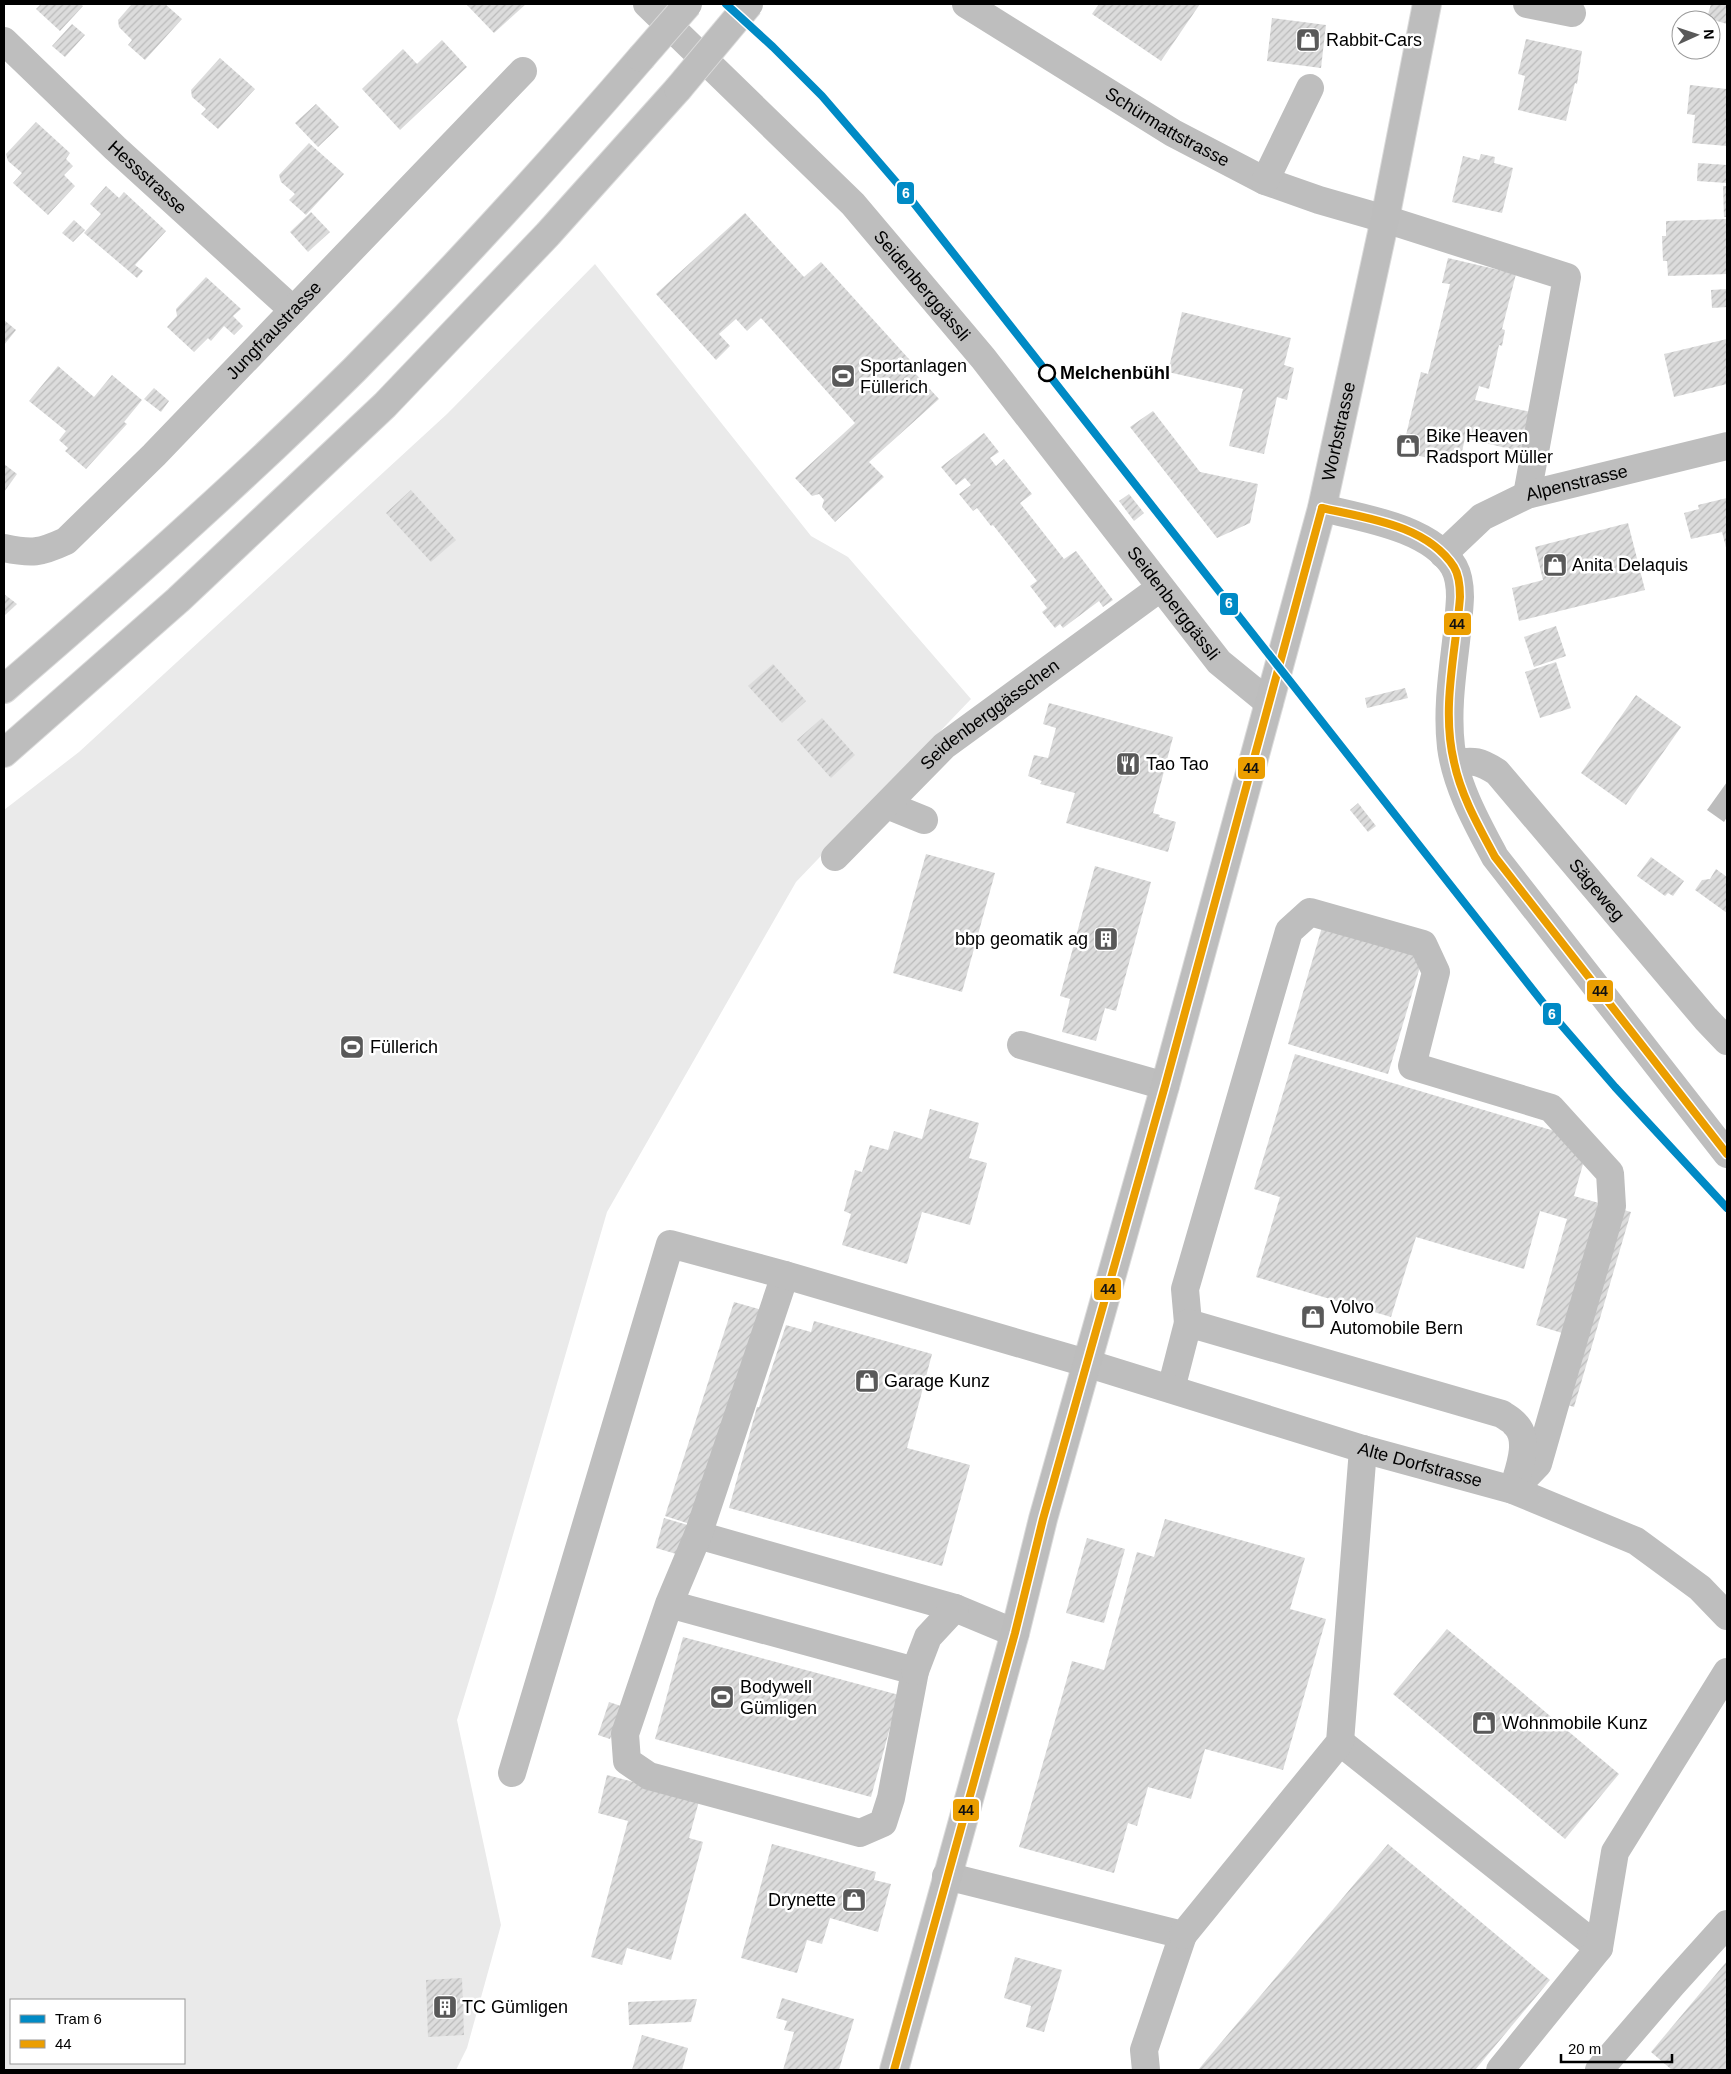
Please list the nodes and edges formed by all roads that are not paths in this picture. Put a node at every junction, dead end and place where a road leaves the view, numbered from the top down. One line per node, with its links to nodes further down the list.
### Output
1 (647, 4): 19 (street, Seidenberggässli)
2 (688, 4): 20 (main road, bridge)
3 (749, 4): 22 (main road, bridge)
4 (966, 4): 11 (street, Schürmattstrasse)
5 (1427, 4): 12 (main road, Worbstrasse)
6 (1528, 4): 7 (street)
7 (1572, 13)
8 (4, 41): 13 (street, Hessstrasse)
9 (523, 71): 13 (street, Jungfraustrasse)
10 (1310, 88): 11 (street)
11 (1265, 181): 12 (street, Schürmattstrasse)
12 (1385, 219): 15 (street, Schürmattstrasse); 16 (main road, Worbstrasse)
13 (293, 310): 17 (street, Jungfraustrasse)
14 (1727, 446): 15 (street, Alpenstrasse)
15 (1527, 495): 18 (street, Alpenstrasse)
16 (1322, 508): 18 (street); 21 (main road, Worbstrasse)
17 (4, 548)
18 (1442, 554): 23 (street)
19 (1160, 588): 21 (street, Seidenberggässli); 24 (street, Seidenberggässchen)
20 (4, 689)
21 (1269, 703): 29 (main road, Worbstrasse)
22 (4, 752)
23 (1455, 763): 27 (street, Sägeweg); 30 (street)
24 (887, 805): 25 (street); 26 (street, Seidenberggässchen)
25 (924, 820)
26 (834, 858)
27 (1727, 1041)
28 (1020, 1045): 29 (street)
29 (1165, 1086): 33 (main road, Worbstrasse)
30 (1727, 1154)
31 (785, 1275): 33 (street, Alte Dorfstrasse); 37 (street); 45 (street, Alte Dorfstrasse)
32 (1188, 1324): 34 (street); 36 (street); 36 (street)
33 (1086, 1363): 34 (street, Alte Dorfstrasse); 41 (main road, Worbstrasse)
34 (1171, 1389): 35 (street, Alte Dorfstrasse)
35 (1363, 1450): 36 (street, Alte Dorfstrasse); 44 (street)
36 (1513, 1490): 40 (street, Alte Dorfstrasse)
37 (698, 1535): 38 (street); 39 (street)
38 (669, 1604): 42 (street); 42 (street)
39 (955, 1608): 41 (street); 42 (street)
40 (1727, 1616)
41 (1015, 1633): 46 (main road, Worbstrasse)
42 (915, 1671)
43 (1727, 1672): 49 (street)
44 (1340, 1742): 48 (street); 49 (street)
45 (512, 1774)
46 (946, 1876): 48 (street); 50 (main road, Worbstrasse)
47 (1727, 1924): 53 (street)
48 (1183, 1935): 51 (street)
49 (1599, 1948): 52 (street)
50 (894, 2070)
51 (1146, 2070)
52 (1500, 2070)
53 (1599, 2070)

